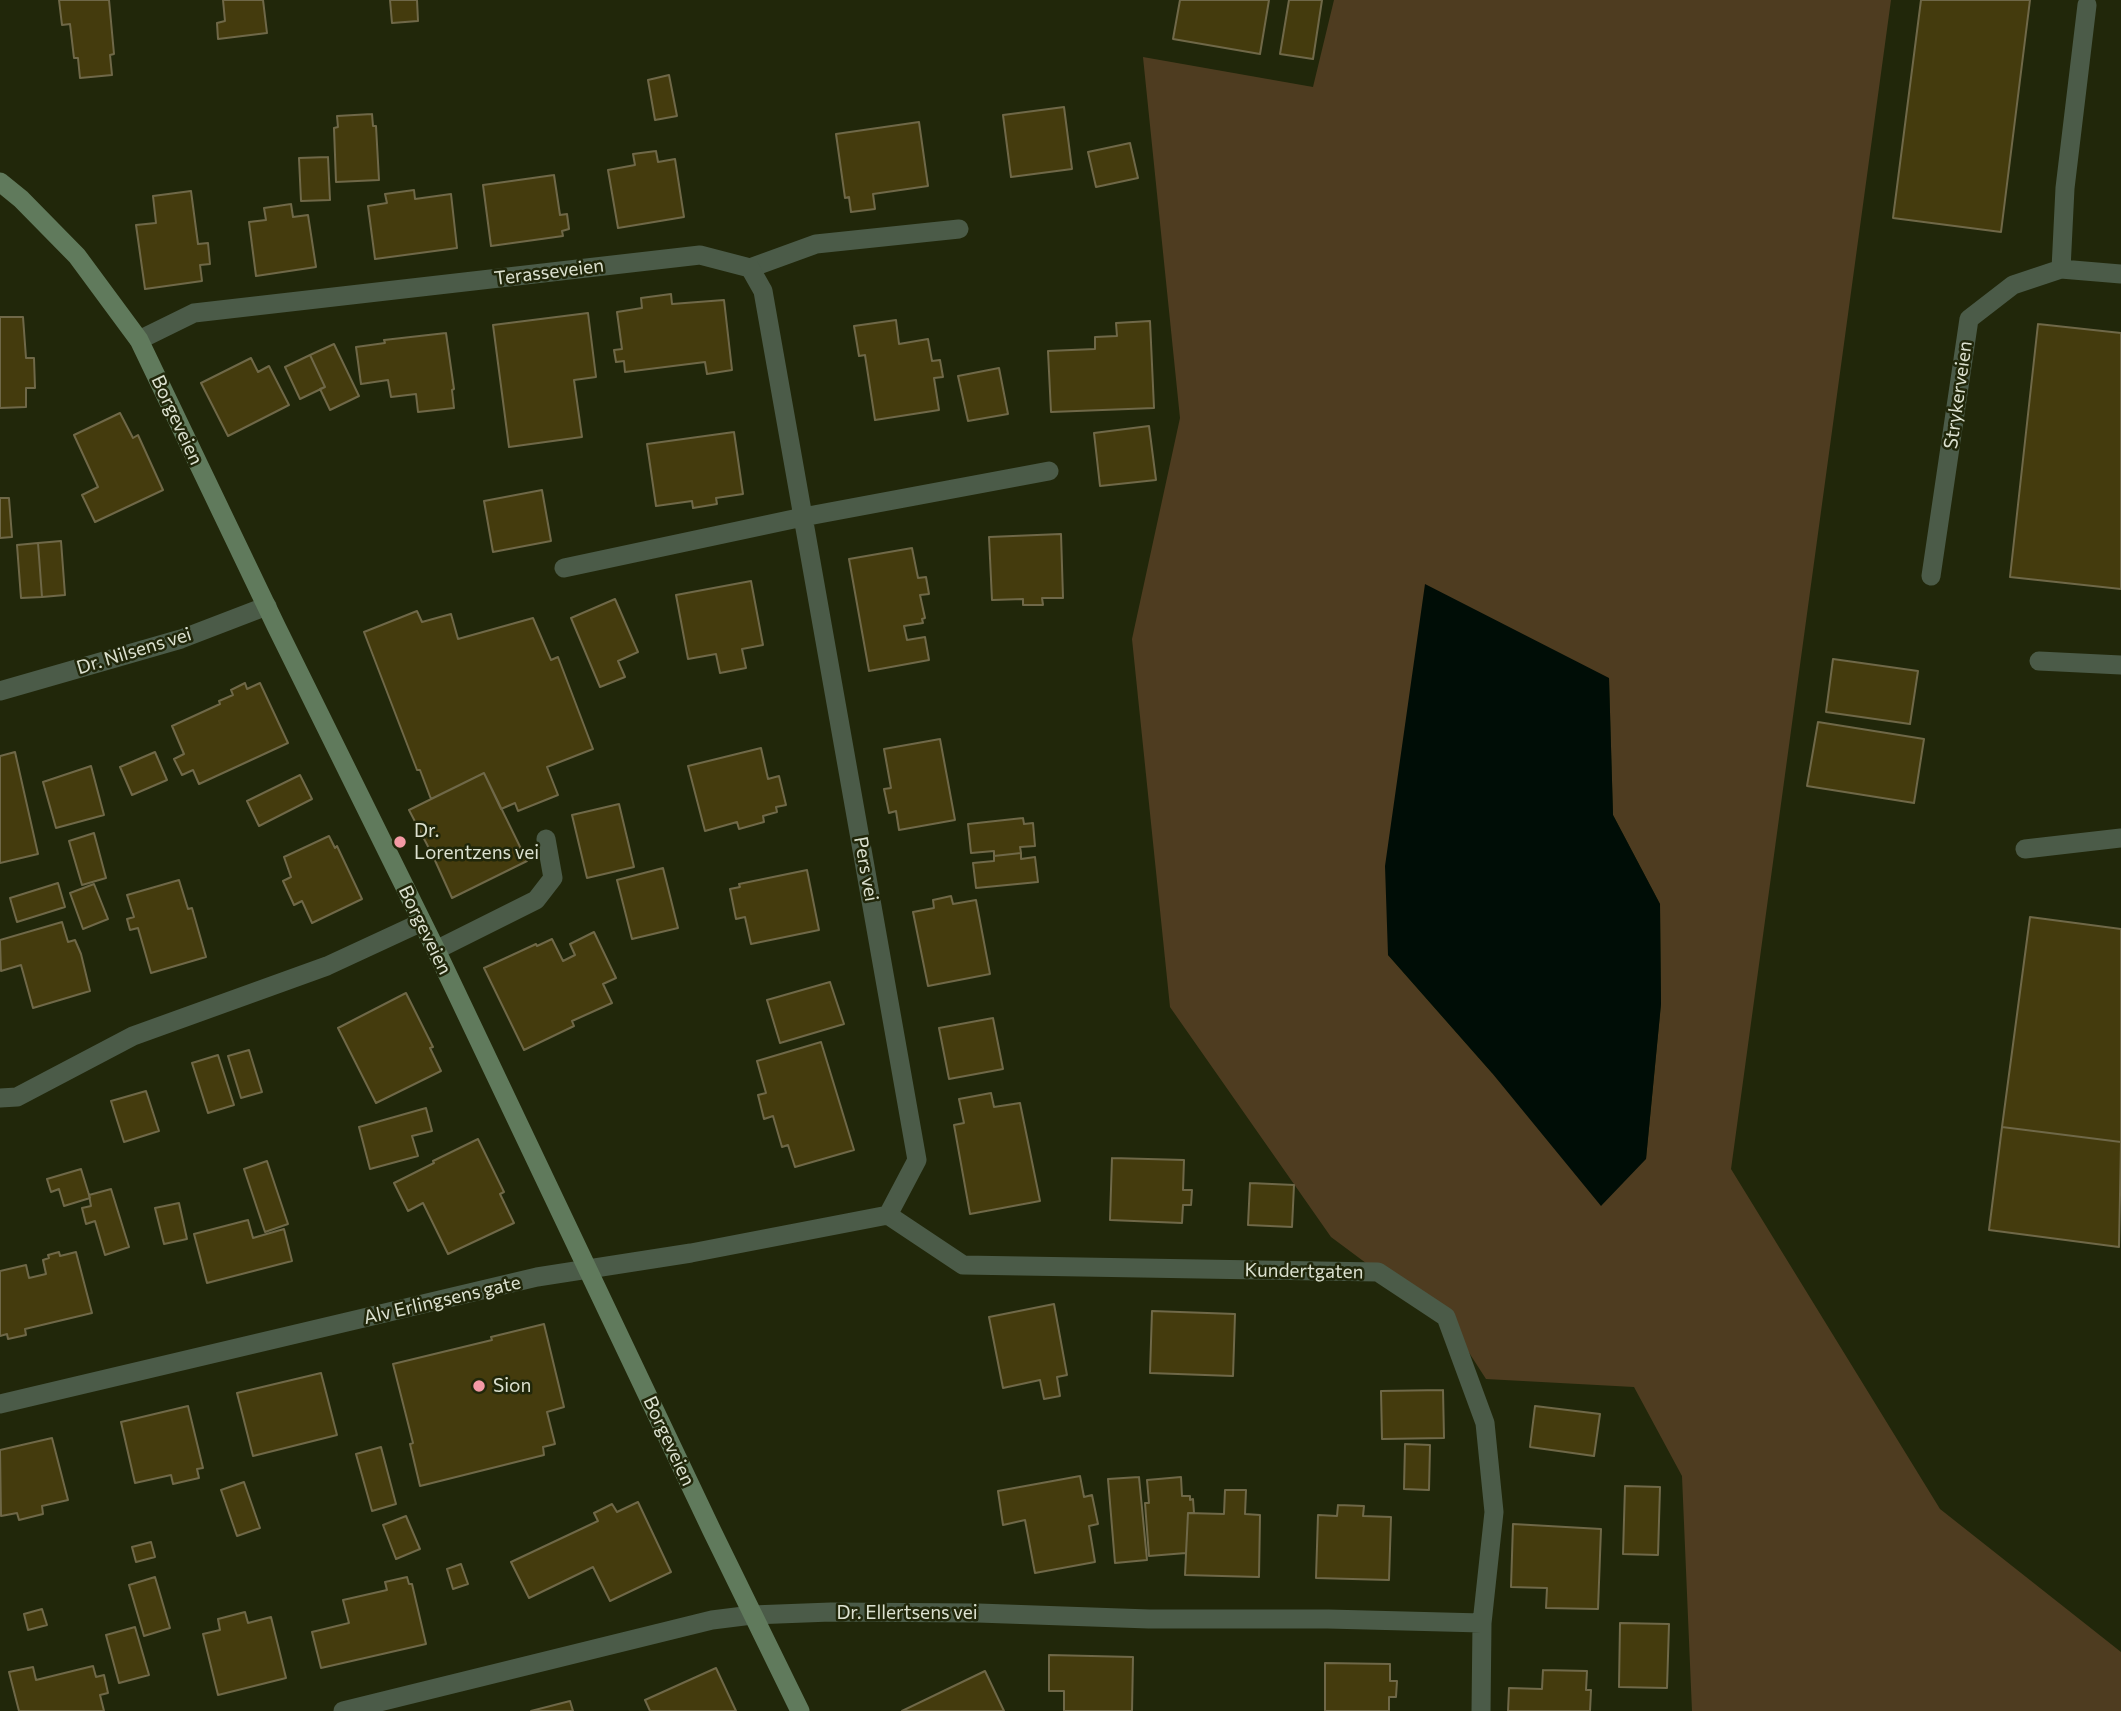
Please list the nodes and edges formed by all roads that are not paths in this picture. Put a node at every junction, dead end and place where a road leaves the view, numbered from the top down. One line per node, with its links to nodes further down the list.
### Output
1 (2087, 5): 5 (street)
2 (0, 182): 7 (main road, Borgeveien)
3 (959, 229): 4 (street)
4 (750, 268): 7 (street, Terasseveien); 9 (street, Pers vei)
5 (2061, 269): 6 (street, Strykerveien); 11 (street, Strykerveien)
6 (2121, 274)
7 (139, 340): 12 (main road, Borgeveien)
8 (1049, 471): 9 (street)
9 (803, 517): 10 (street); 22 (street, Pers vei)
10 (564, 568)
11 (1931, 576)
12 (267, 606): 15 (street, Dr. Nilsens vei); 19 (main road, Borgeveien)
13 (2039, 661): 14 (street)
14 (2121, 665)
15 (0, 691)
16 (2121, 838): 18 (street)
17 (546, 839): 20 (street)
18 (2025, 849)
19 (422, 922): 20 (main road, Borgeveien); 21 (street)
20 (436, 950): 23 (main road, Borgeveien)
21 (0, 1098)
22 (888, 1215): 23 (street, Alv Erlingsens gate); 26 (street, Kundertgaten)
23 (587, 1269): 24 (street, Alv Erlingsens gate); 25 (main road, Borgeveien)
24 (0, 1404)
25 (752, 1615): 26 (street, Dr. Ellertsens vei); 27 (street, Dr. Ellertsens vei); 28 (main road, Borgeveien)
26 (1482, 1623): 29 (street, Kundertgaten)
27 (343, 1711)
28 (800, 1711)
29 (1482, 1711)

